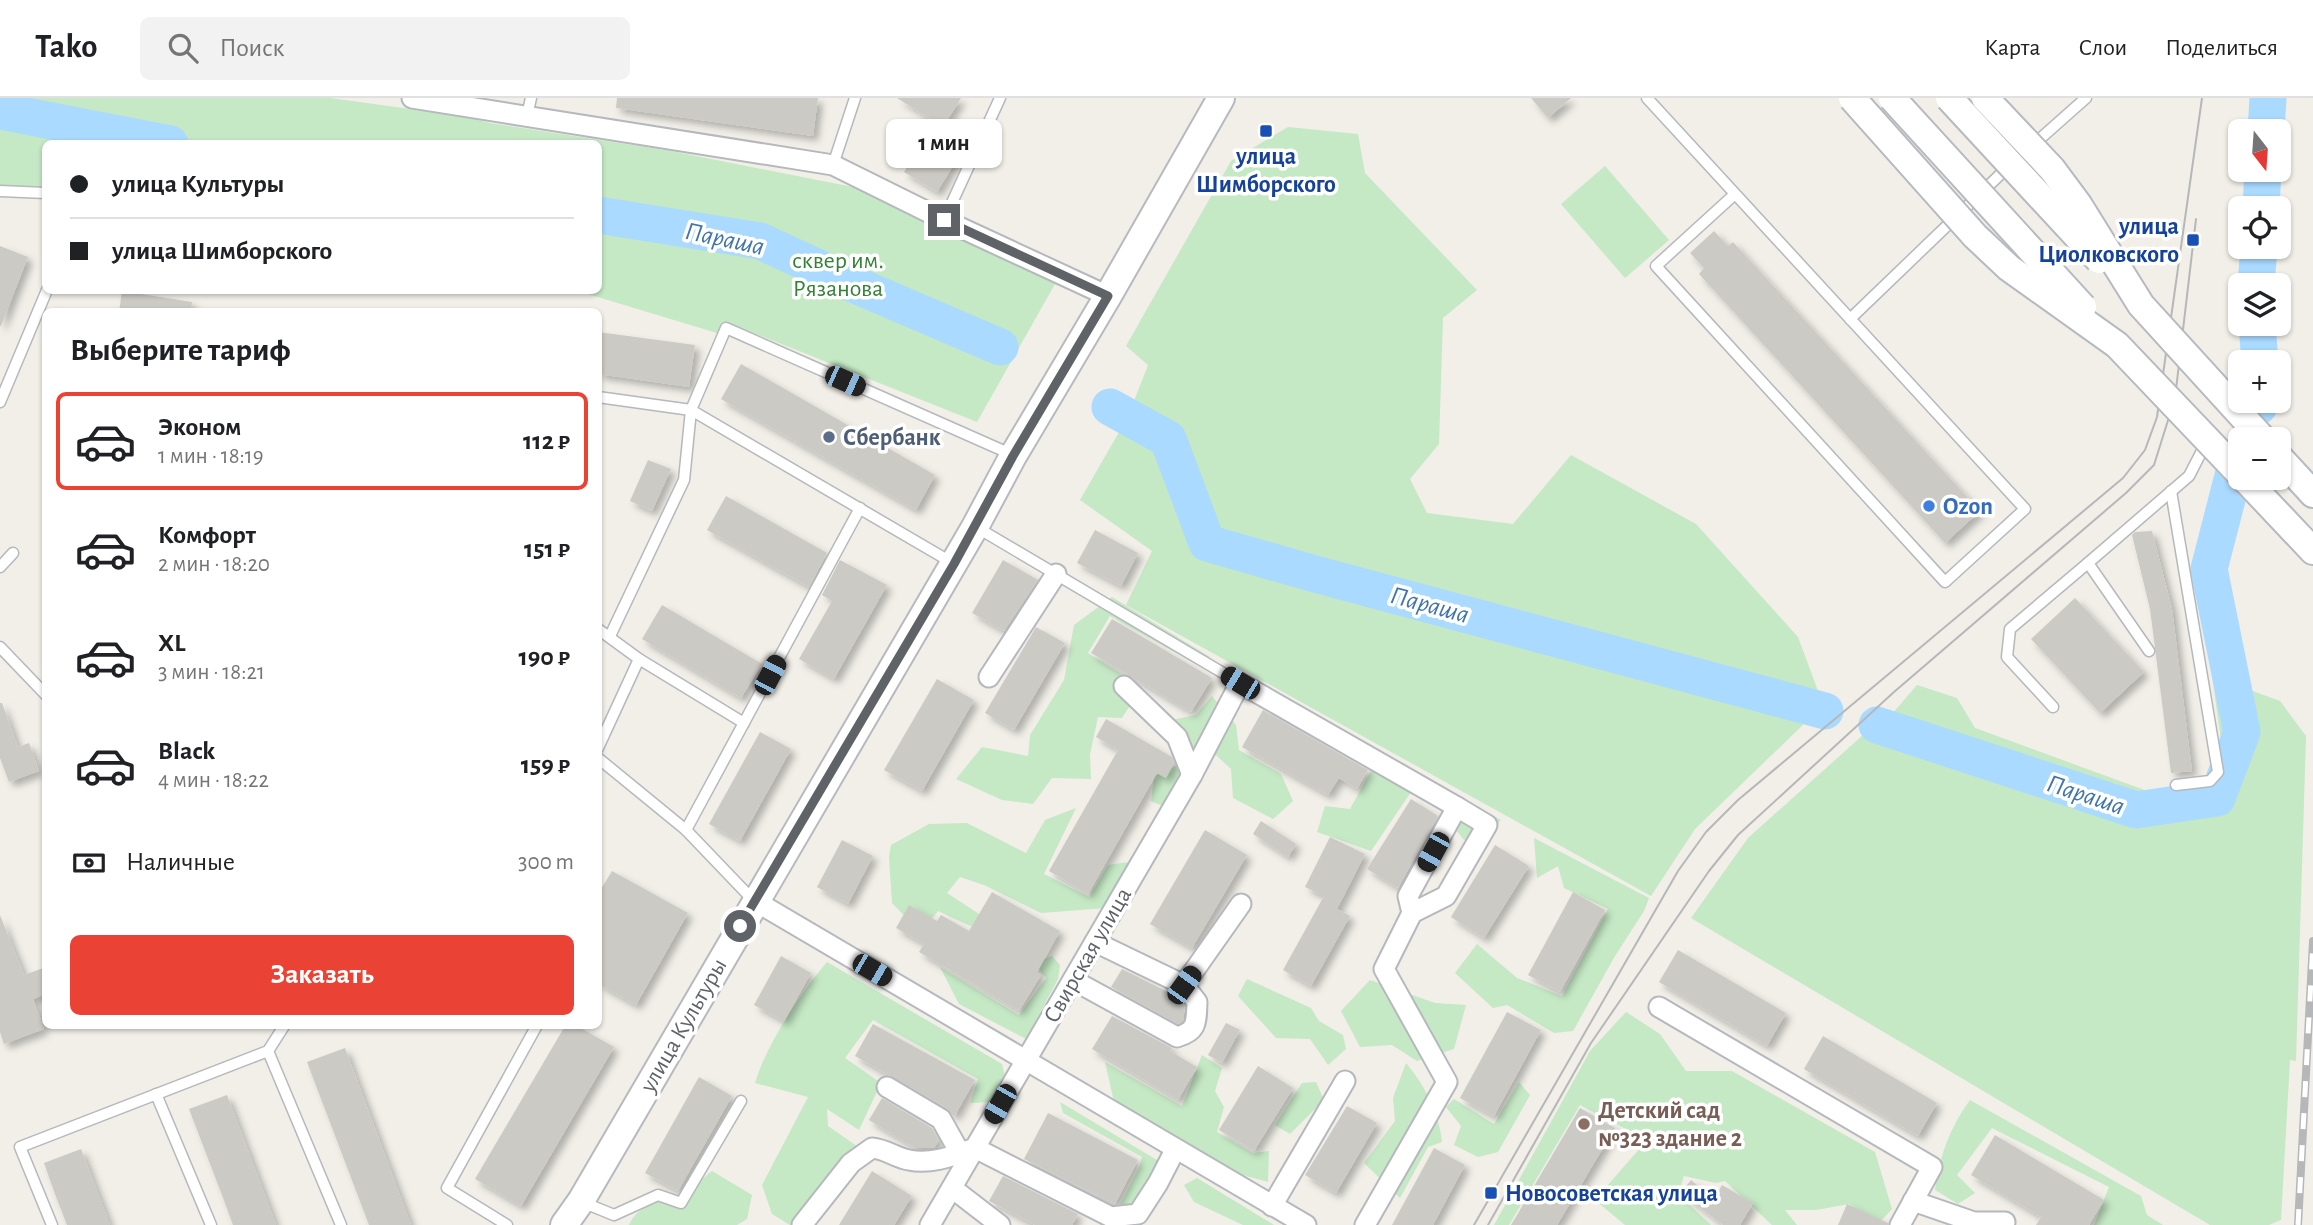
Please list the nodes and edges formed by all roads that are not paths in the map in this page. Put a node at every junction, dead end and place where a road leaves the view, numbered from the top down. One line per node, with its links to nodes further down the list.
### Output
1 (412, 98): 11 (street)
2 (855, 98): 12 (lane)
3 (1000, 98): 16 (lane)
4 (1221, 98): 18 (main road, улица Культуры)
5 (1647, 98): 15 (lane)
6 (1853, 98): 21 (main road, bridge)
7 (1892, 98): 21 (main road, bridge)
8 (1949, 98): 19 (main road, bridge)
9 (1985, 98): 19 (main road, bridge)
10 (2086, 98): 20 (lane)
11 (529, 107): 12 (street)
12 (833, 165): 16 (street)
13 (0, 191): 14 (lane)
14 (42, 193)
15 (1735, 194): 20 (lane); 20 (lane)
16 (944, 220): 18 (street)
17 (45, 294): 23 (lane)
18 (1108, 296): 27 (main road, улица Культуры)
19 (2141, 305): 25 (main road, bridge)
20 (1850, 319)
21 (2117, 345): 26 (main road, bridge)
22 (602, 398): 24 (lane)
23 (0, 402)
24 (691, 410): 27 (lane); 33 (lane); 42 (lane)
25 (2252, 427)
26 (2208, 440): 28 (main road, bridge); 31 (lane)
27 (1013, 456): 34 (main road, улица Культуры)
28 (2228, 461)
29 (2291, 470): 32 (main road)
30 (2255, 490): 35 (main road)
31 (2171, 491): 37 (lane); 55 (lane)
32 (2313, 494)
33 (860, 509): 38 (lane); 51 (lane)
34 (975, 527): 38 (main road, улица Культуры); 40 (lane)
35 (2313, 551)
36 (13, 553): 39 (lane)
37 (2088, 563): 44 (lane); 50 (lane)
38 (954, 564): 58 (main road, улица Культуры)
39 (0, 566)
40 (1056, 574): 46 (street); 47 (lane)
41 (602, 631): 42 (lane)
42 (610, 636): 45 (lane)
43 (0, 647): 49 (lane)
44 (2148, 651)
45 (639, 660): 51 (lane); 52 (lane)
46 (989, 677)
47 (1240, 683): 54 (street, Свирская улица); 56 (street)
48 (1124, 686): 54 (street)
49 (42, 691)
50 (2053, 707)
51 (744, 723): 57 (lane)
52 (602, 739)
53 (602, 761): 57 (lane)
54 (1192, 775): 61 (street, Свирская улица)
55 (2176, 785)
56 (1457, 807): 60 (street); 60 (street)
57 (686, 830): 58 (lane)
58 (755, 901): 68 (street); 77 (main road, улица Культуры)
59 (1241, 904): 63 (street)
60 (1412, 913): 89 (street)
61 (1095, 942): 62 (street, Свирская улица); 63 (street)
62 (1073, 980): 63 (street); 68 (street, Свирская улица)
63 (1184, 985)
64 (1659, 1007): 76 (street)
65 (282, 1029): 67 (lane)
66 (535, 1029): 83 (lane)
67 (268, 1051): 71 (lane); 82 (lane)
68 (1026, 1060): 73 (street, Свирская улица); 74 (street)
69 (1345, 1081): 78 (street)
70 (887, 1087): 73 (street)
71 (156, 1094): 80 (lane); 81 (lane)
72 (741, 1101): 77 (lane)
73 (967, 1150): 74 (street); 75 (street, Свирская улица); 85 (street)
74 (1175, 1150): 78 (street)
75 (952, 1188): 86 (street, Свирская улица); 87 (street)
76 (1913, 1201): 79 (street); 90 (street)
77 (581, 1202): 84 (main road, улица Культуры)
78 (1272, 1206): 88 (street)
79 (2005, 1222)
80 (52, 1225)
81 (211, 1225)
82 (341, 1225)
83 (507, 1225)
84 (564, 1225)
85 (802, 1225)
86 (930, 1225)
87 (1000, 1225)
88 (1305, 1225)
89 (1364, 1225)
90 (1900, 1225)

